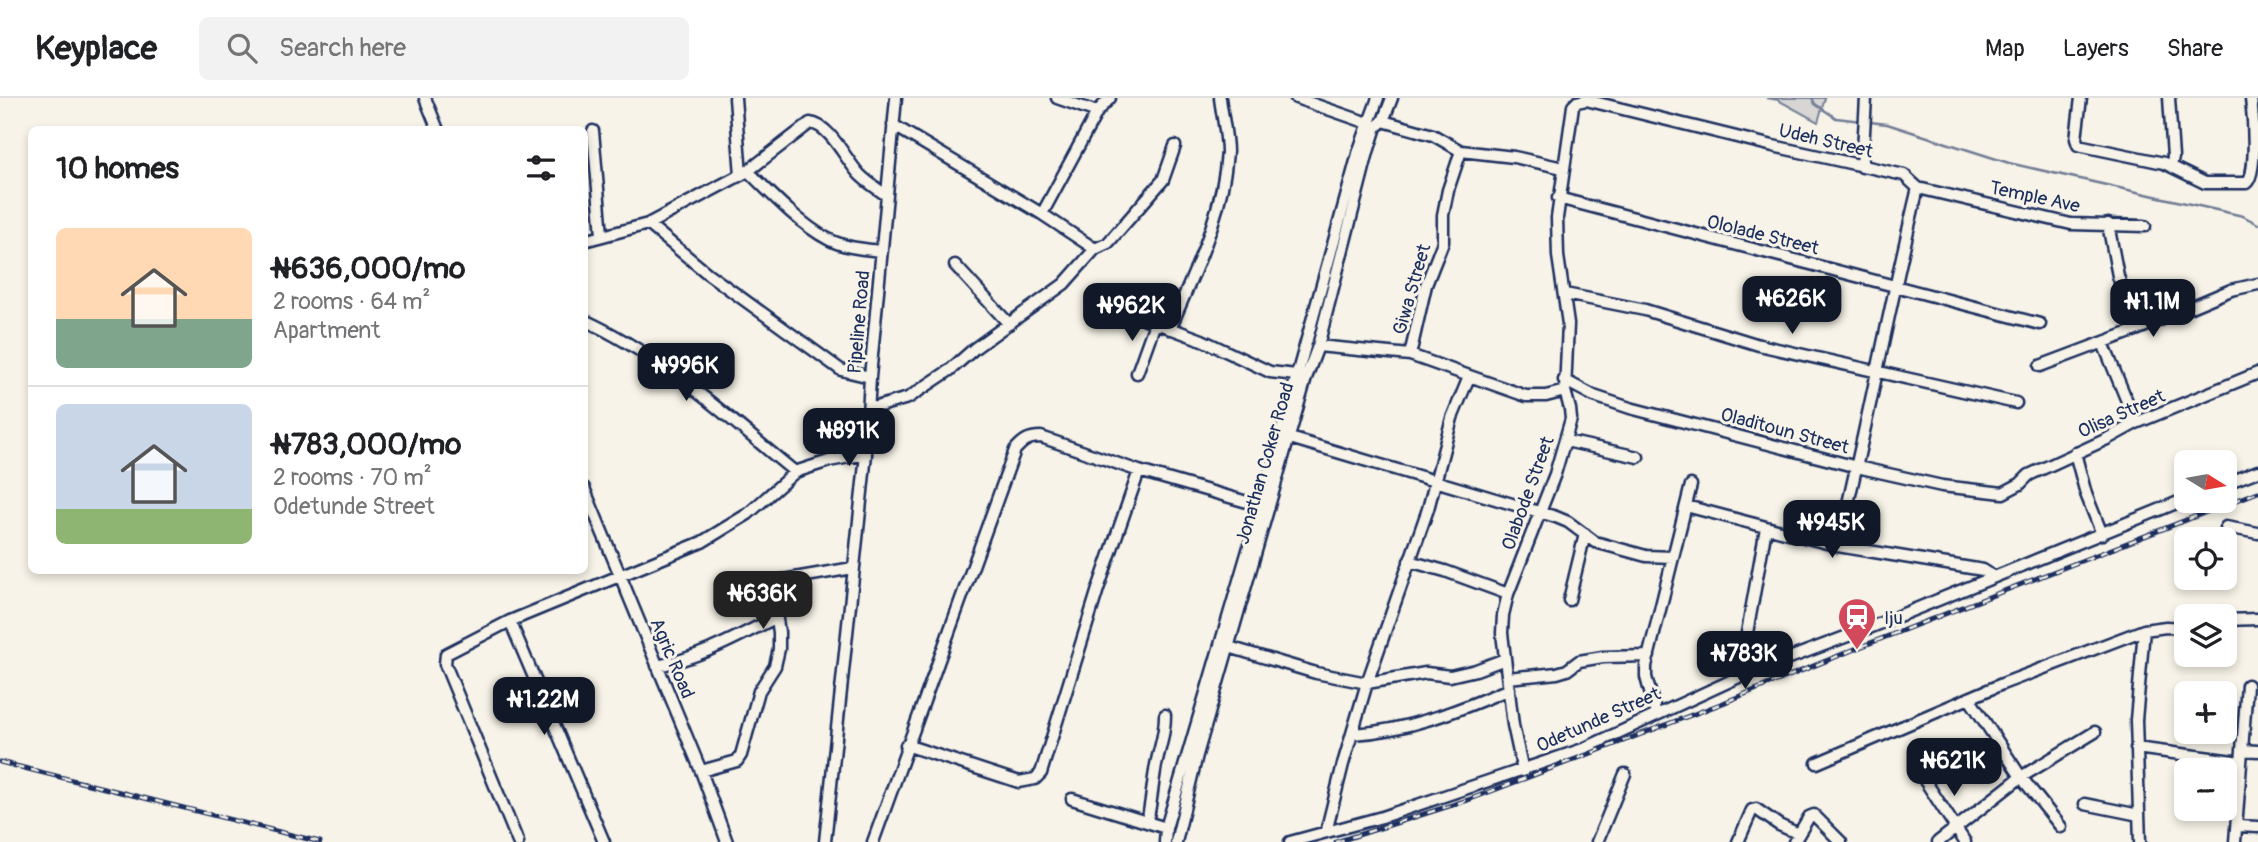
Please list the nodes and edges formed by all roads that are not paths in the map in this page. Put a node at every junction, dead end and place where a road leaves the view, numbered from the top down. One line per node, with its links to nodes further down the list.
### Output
1 (425, 98): 20 (street)
2 (734, 98): 27 (street)
3 (896, 98): 19 (street, Pipeline Road)
4 (1057, 98): 15 (street)
5 (1110, 98): 15 (street)
6 (1220, 98): 48 (street)
7 (1296, 98): 18 (street)
8 (1378, 98): 18 (street, Jonathan Coker Road)
9 (1392, 98): 17 (street, Jonathan Coker Road)
10 (1866, 98): 25 (street)
11 (2081, 98): 24 (street)
12 (2169, 98): 24 (street)
13 (2251, 98): 16 (street)
14 (1575, 100): 25 (street, Udeh Street); 26 (street, Olabode Street)
15 (1097, 112): 31 (street)
16 (2256, 119): 24 (street)
17 (1384, 121): 23 (street); 51 (street, Jonathan Coker Road)
18 (1368, 123): 57 (street, Jonathan Coker Road)
19 (893, 125): 29 (street, Pipeline Road); 31 (street)
20 (437, 126)
21 (593, 131): 35 (street)
22 (1175, 146): 37 (street)
23 (1461, 150): 26 (street); 52 (street, Giwa Street)
24 (2171, 166)
25 (1861, 167): 28 (street, Udeh Street)
26 (1563, 168): 30 (street, Olabode Street)
27 (745, 173): 29 (street); 32 (street); 38 (street)
28 (1919, 188): 33 (street, Temple Ave); 41 (street)
29 (887, 196): 38 (street, Pipeline Road)
30 (1558, 198): 41 (street, Ololade Street); 42 (street, Olabode Street)
31 (1042, 214): 37 (street)
32 (648, 224): 35 (street); 58 (street)
33 (2108, 224): 34 (street, Temple Ave); 49 (street)
34 (2145, 226)
35 (602, 235): 36 (street)
36 (588, 240)
37 (1095, 249): 46 (street)
38 (882, 251): 58 (street, Pipeline Road)
39 (956, 265): 46 (street)
40 (2258, 284): 49 (street)
41 (1894, 286): 47 (street, Ololade Street); 54 (street)
42 (1564, 294): 54 (street); 60 (street, Olabode Street)
43 (1132, 314): 45 (street)
44 (588, 322): 72 (street)
45 (1155, 323): 48 (street); 55 (street)
46 (1009, 324): 62 (street)
47 (2040, 324)
48 (1170, 329): 57 (street)
49 (2136, 330): 50 (street)
50 (2103, 343): 53 (street); 63 (street)
51 (1318, 346): 52 (street); 64 (street, Jonathan Coker Road)
52 (1410, 355): 59 (street)
53 (2040, 366)
54 (1876, 371): 61 (street); 69 (street)
55 (1137, 373)
56 (2258, 373): 63 (street, Olisa Street)
57 (1296, 375): 79 (street, Jonathan Coker Road)
58 (870, 377): 62 (street, Pipeline Road)
59 (1469, 377): 60 (street); 74 (street)
60 (1564, 385): 65 (street, Olabode Street); 69 (street, Oladitoun Street)
61 (2015, 403)
62 (869, 409): 67 (street, Pipeline Road)
63 (2136, 423): 66 (street, Olisa Street)
64 (1290, 438): 74 (street); 101 (street, Jonathan Coker Road)
65 (1566, 440): 68 (street); 81 (street, Olabode Street)
66 (2074, 453): 76 (street, Olisa Street); 86 (street)
67 (866, 454): 72 (street); 90 (street, Pipeline Road)
68 (1638, 457)
69 (1857, 467): 76 (street, Oladitoun Street); 87 (street)
70 (1139, 471): 79 (street); 114 (street); 114 (street)
71 (2258, 471): 73 (street)
72 (795, 472): 91 (street)
73 (2237, 479)
74 (1436, 480): 81 (street); 89 (street)
75 (1691, 485): 80 (street)
76 (2003, 493)
77 (588, 498): 91 (street, Agric Road)
78 (2174, 504): 86 (street, Odetunde Street)
79 (1261, 506): 132 (street, Jonathan Coker Road)
80 (1686, 506): 82 (street); 88 (street)
81 (1540, 512): 85 (street); 93 (street, Olabode Street)
82 (1766, 528): 87 (street); 105 (street)
83 (2237, 529): 84 (street)
84 (2258, 533)
85 (1585, 534): 88 (street); 94 (street)
86 (2102, 534): 92 (street, Odetunde Street)
87 (1838, 545): 92 (street)
88 (1673, 557): 102 (street)
89 (1409, 561): 93 (street); 106 (street)
90 (853, 568): 95 (street); 139 (street, Pipeline Road)
91 (620, 577): 98 (street); 104 (street, Agric Road)
92 (1994, 577): 105 (street, Odetunde Street)
93 (1508, 594): 103 (street, Olabode Street)
94 (1569, 600)
95 (775, 618): 104 (street); 121 (street)
96 (2258, 619): 97 (street)
97 (2237, 620)
98 (510, 621): 136 (street); 137 (street)
99 (2174, 627): 100 (street)
100 (2144, 630): 109 (street); 115 (street)
101 (1229, 647): 106 (street); 142 (street, Jonathan Coker Road)
102 (1649, 656): 107 (street); 110 (street)
103 (1505, 659): 106 (street); 107 (street, Olabode Street)
104 (657, 666): 121 (street, Agric Road)
105 (1739, 677): 110 (street, Odetunde Street)
106 (1367, 683): 113 (street)
107 (1509, 684): 113 (street); 122 (street, Olabode Street)
108 (2247, 685): 116 (street)
109 (1969, 698): 119 (street); 124 (street)
110 (1656, 713): 122 (street, Odetunde Street)
111 (1164, 715): 128 (street)
112 (2095, 732): 124 (street)
113 (1353, 734): 134 (street)
114 (906, 745): 140 (street)
115 (2136, 748): 118 (street); 127 (street)
116 (2242, 750): 117 (street); 118 (street)
117 (2258, 751)
118 (2241, 762): 129 (street)
119 (1817, 763)
120 (1918, 770): 133 (street)
121 (701, 771): 138 (street, Agric Road)
122 (1522, 771): 134 (street, Odetunde Street)
123 (1625, 774): 144 (street)
124 (2021, 777): 130 (street); 133 (street)
125 (1072, 799): 128 (street)
126 (2085, 804): 127 (street)
127 (2139, 815): 149 (street)
128 (1147, 822): 132 (street)
129 (2237, 826): 131 (street); 150 (street)
130 (2061, 827)
131 (2258, 827)
132 (1166, 828): 141 (street, Jonathan Coker Road)
133 (1956, 829): 147 (street); 148 (street)
134 (1326, 832): 143 (street, Odetunde Street)
135 (1797, 838): 145 (street); 146 (street)
136 (517, 842)
137 (604, 842)
138 (727, 842)
139 (825, 842)
140 (873, 842)
141 (1165, 842)
142 (1176, 842)
143 (1290, 842)
144 (1597, 842)
145 (1738, 842)
146 (1841, 842)
147 (1938, 842)
148 (1965, 842)
149 (2140, 842)
150 (2235, 842)

